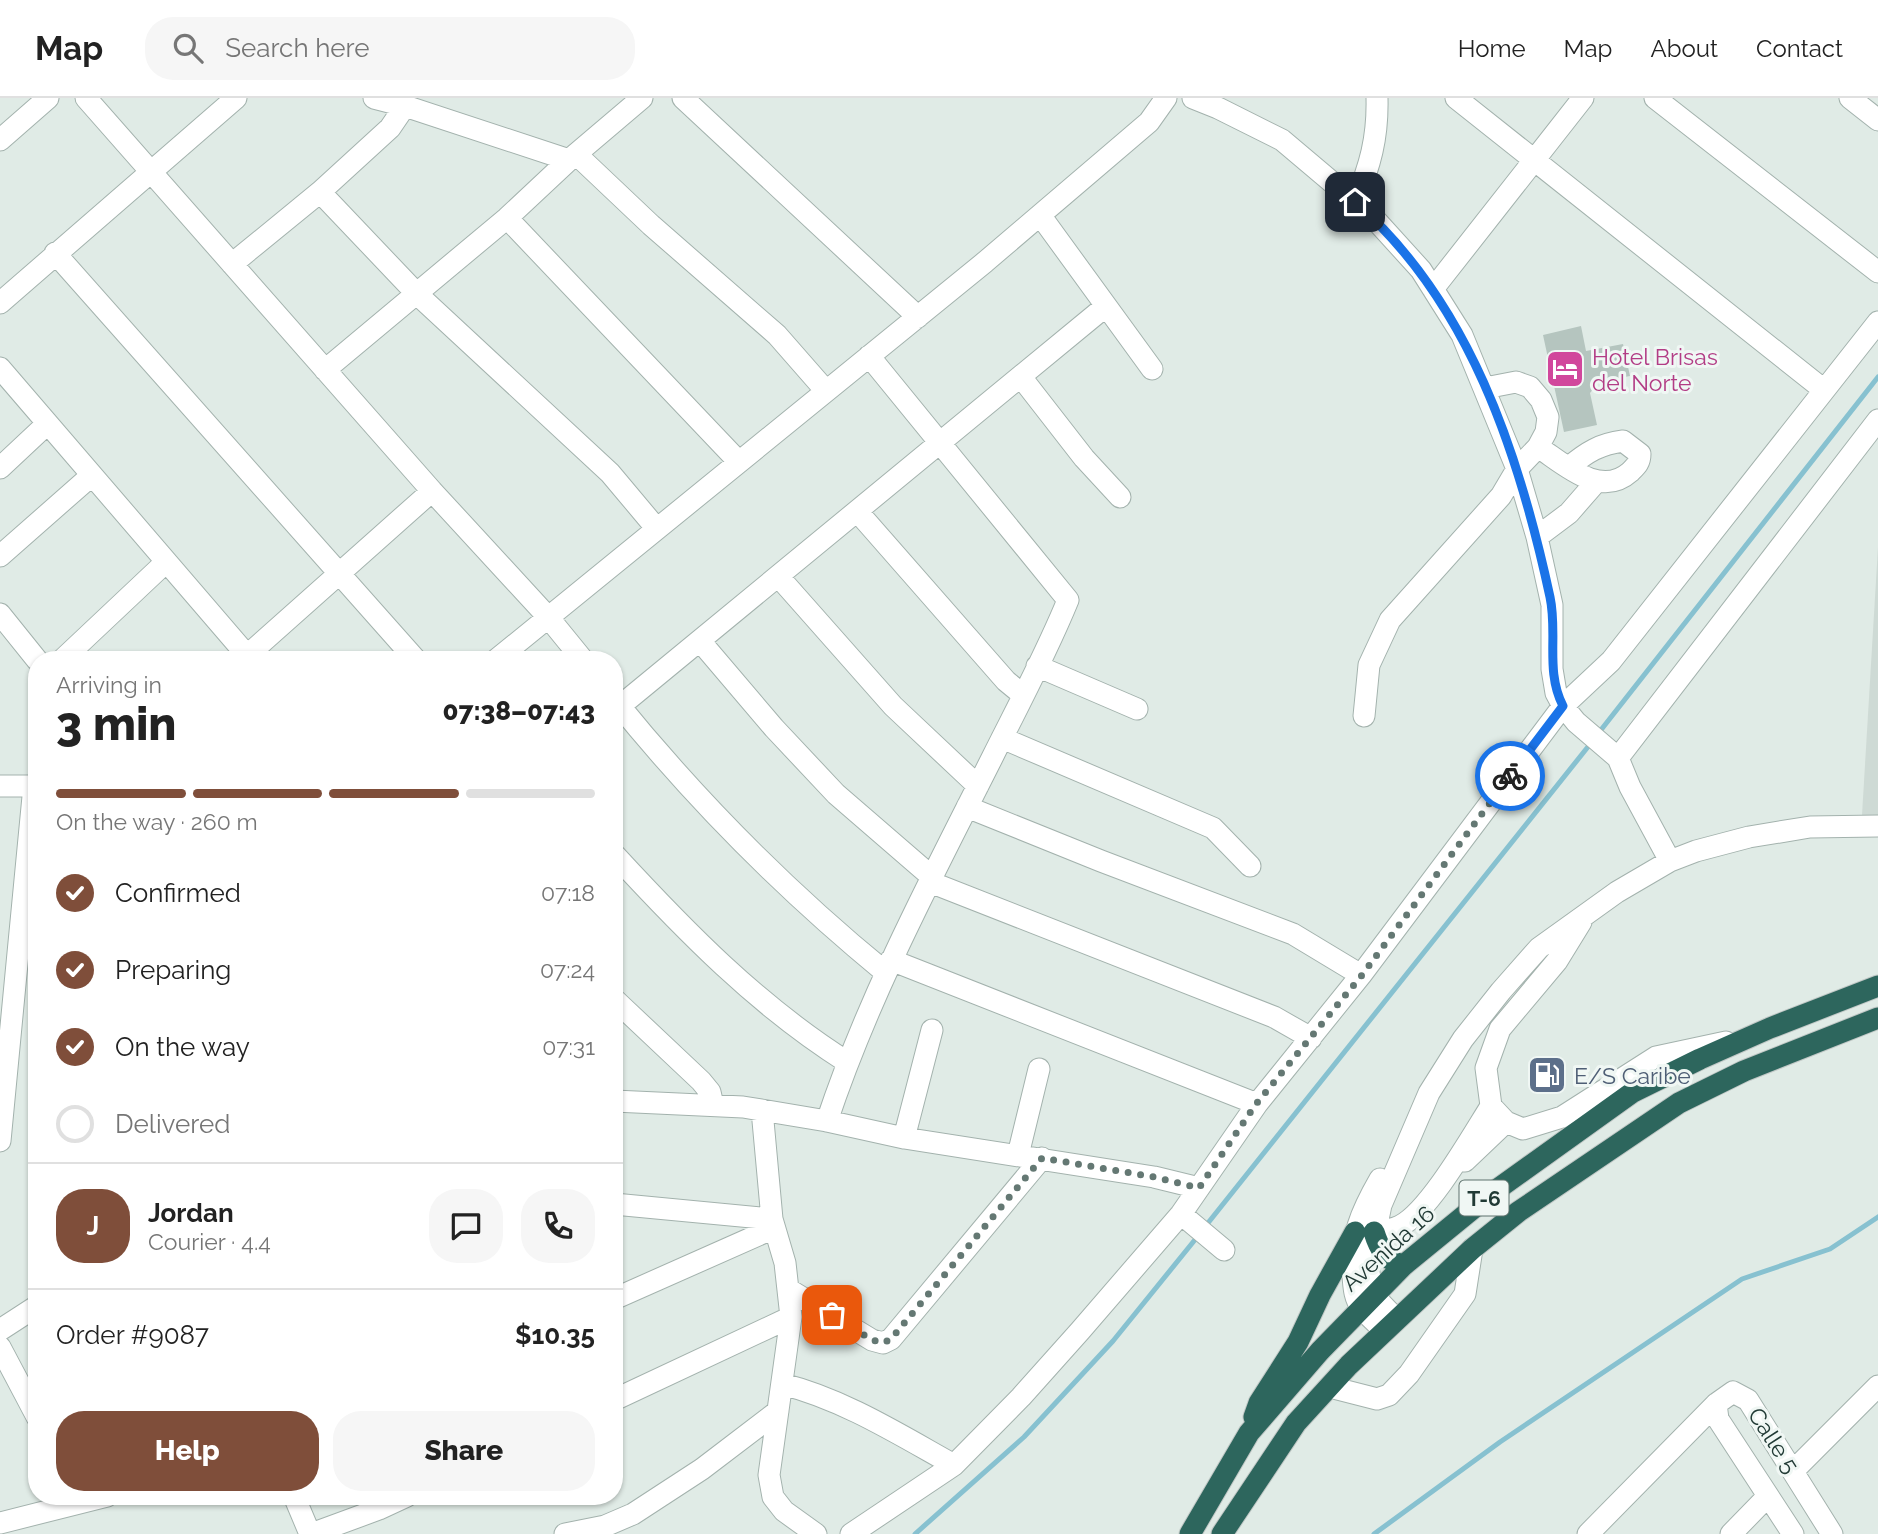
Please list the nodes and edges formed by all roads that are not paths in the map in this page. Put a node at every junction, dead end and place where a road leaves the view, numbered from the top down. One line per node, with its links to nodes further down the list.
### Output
1 (48, 98): 16 (street)
2 (86, 98): 19 (street)
3 (236, 98): 19 (street)
4 (374, 98): 14 (street)
5 (642, 98): 17 (street)
6 (683, 98): 31 (street)
7 (1166, 98): 22 (street)
8 (1193, 98): 21 (street)
9 (1377, 98): 21 (street)
10 (1456, 98): 18 (street)
11 (1583, 98): 18 (street)
12 (1655, 98): 26 (street)
13 (1850, 98): 15 (street)
14 (405, 106): 17 (street); 20 (street)
15 (1878, 120)
16 (0, 141)
17 (573, 158): 23 (street); 40 (street)
18 (1535, 159): 27 (street); 39 (street)
19 (150, 171): 24 (street); 25 (street)
20 (320, 192): 25 (street); 28 (street)
21 (1355, 202): 27 (street)
22 (1040, 215): 30 (street); 31 (street)
23 (507, 218): 28 (street); 45 (street)
24 (55, 253): 29 (street); 58 (street)
25 (232, 264): 35 (street)
26 (1878, 272)
27 (1433, 289): 38 (street)
28 (417, 294): 35 (street); 54 (street)
29 (0, 303)
30 (1106, 306): 36 (street); 37 (street)
31 (918, 317): 33 (street)
32 (1878, 322): 39 (street)
33 (869, 356): 40 (street); 43 (street)
34 (0, 368): 42 (street)
35 (325, 369): 51 (street)
36 (1152, 369)
37 (1021, 377): 43 (street); 52 (street)
38 (1485, 388): 44 (street); 48 (street)
39 (1824, 390): 75 (street)
40 (826, 391): 45 (street)
41 (1878, 420): 78 (street)
42 (47, 424): 47 (street); 49 (street)
43 (940, 443): 53 (street); 70 (street)
44 (1538, 447): 46 (street); 48 (street)
45 (739, 462): 54 (street)
46 (1569, 467): 50 (street); 50 (street)
47 (0, 468)
48 (1517, 469): 55 (street); 76 (street)
49 (91, 476): 56 (street); 57 (street)
50 (1596, 482): 55 (street)
51 (432, 491): 58 (street); 61 (street)
52 (1120, 497)
53 (857, 511): 59 (street); 71 (street)
54 (656, 529): 61 (street)
55 (1537, 537): 75 (street)
56 (0, 556)
57 (166, 562): 64 (street); 65 (street)
58 (340, 573): 66 (street); 67 (street)
59 (778, 576): 62 (street); 81 (street)
60 (0, 614): 63 (street)
61 (548, 617): 68 (street); 69 (street)
62 (699, 641): 72 (street); 88 (street)
63 (30, 651)
64 (72, 651)
65 (241, 651)
66 (255, 651)
67 (408, 651)
68 (507, 651)
69 (576, 651)
70 (1038, 666): 71 (street); 73 (street)
71 (1023, 695): 77 (street)
72 (623, 700)
73 (1137, 709)
74 (623, 713): 90 (street)
75 (1570, 714): 78 (street); 91 (street)
76 (1364, 716)
77 (1002, 738): 81 (street); 87 (street)
78 (1613, 754): 85 (street)
79 (0, 786): 80 (street)
80 (28, 786)
81 (978, 786): 82 (street)
82 (968, 807): 88 (street); 91 (street)
83 (1878, 826): 85 (street)
84 (28, 858): 100 (street)
85 (1670, 861): 89 (street)
86 (623, 864): 98 (street)
87 (1251, 866)
88 (931, 879): 90 (street); 97 (street)
89 (1586, 915): 104 (street); 117 (street)
90 (888, 966): 98 (street); 102 (street)
91 (1362, 975): 97 (street)
92 (1878, 986): 96 (highway, Avenida 16 / T-6)
93 (623, 1007): 103 (street)
94 (1878, 1018): 118 (highway, T-6)
95 (932, 1030): 108 (street)
96 (1751, 1037): 107 (street); 120 (highway, Avenida 16 / T-6)
97 (1311, 1038): 102 (street)
98 (847, 1062): 106 (street)
99 (1039, 1069): 110 (street)
100 (3, 1084): 109 (street)
101 (623, 1101): 103 (street)
102 (1256, 1104): 113 (street)
103 (713, 1105): 105 (street)
104 (1491, 1106): 107 (street); 112 (street)
105 (762, 1110): 106 (street); 116 (street)
106 (827, 1121): 108 (street)
107 (1506, 1122): 112 (street)
108 (904, 1138): 110 (street)
109 (0, 1141)
110 (1018, 1154): 111 (street)
111 (1042, 1158): 113 (street); 121 (street)
112 (1443, 1181): 117 (street)
113 (1199, 1188): 115 (street)
114 (623, 1205): 116 (street)
115 (1181, 1214): 119 (street); 137 (street)
116 (773, 1224): 121 (street); 122 (street)
117 (1364, 1232): 120 (highway); 123 (street); 136 (highway, T-6)
118 (1472, 1249): 126 (highway, T-6); 131 (street)
119 (1224, 1250)
120 (1404, 1265): 123 (highway, Avenida 16 / T-6)
121 (788, 1289): 125 (street)
122 (623, 1295)
123 (1367, 1301): 126 (street); 136 (highway, Avenida 16 / T-6)
124 (28, 1312): 127 (street)
125 (791, 1317): 129 (street); 132 (street)
126 (1390, 1324): 131 (highway, T-6)
127 (0, 1330)
128 (0, 1347): 133 (street)
129 (782, 1384): 135 (street); 137 (street)
130 (1878, 1386): 138 (street)
131 (1330, 1387): 149 (highway, T-6)
132 (623, 1396)
133 (28, 1400)
134 (1716, 1404): 138 (street, Calle 5); 139 (street, Calle 5); 150 (street)
135 (778, 1411): 145 (street); 146 (street)
136 (1249, 1433): 148 (highway, Avenida 16 / T-6)
137 (954, 1465): 147 (street)
138 (1794, 1470): 153 (street, Calle 5)
139 (1768, 1496): 151 (street); 152 (street, Calle 5)
140 (57, 1505): 143 (street)
141 (298, 1505): 144 (street)
142 (388, 1505): 144 (street)
143 (0, 1523)
144 (311, 1534)
145 (565, 1534)
146 (816, 1534)
147 (851, 1534)
148 (1190, 1534)
149 (1222, 1534)
150 (1587, 1534)
151 (1731, 1534)
152 (1793, 1534)
153 (1832, 1534)

